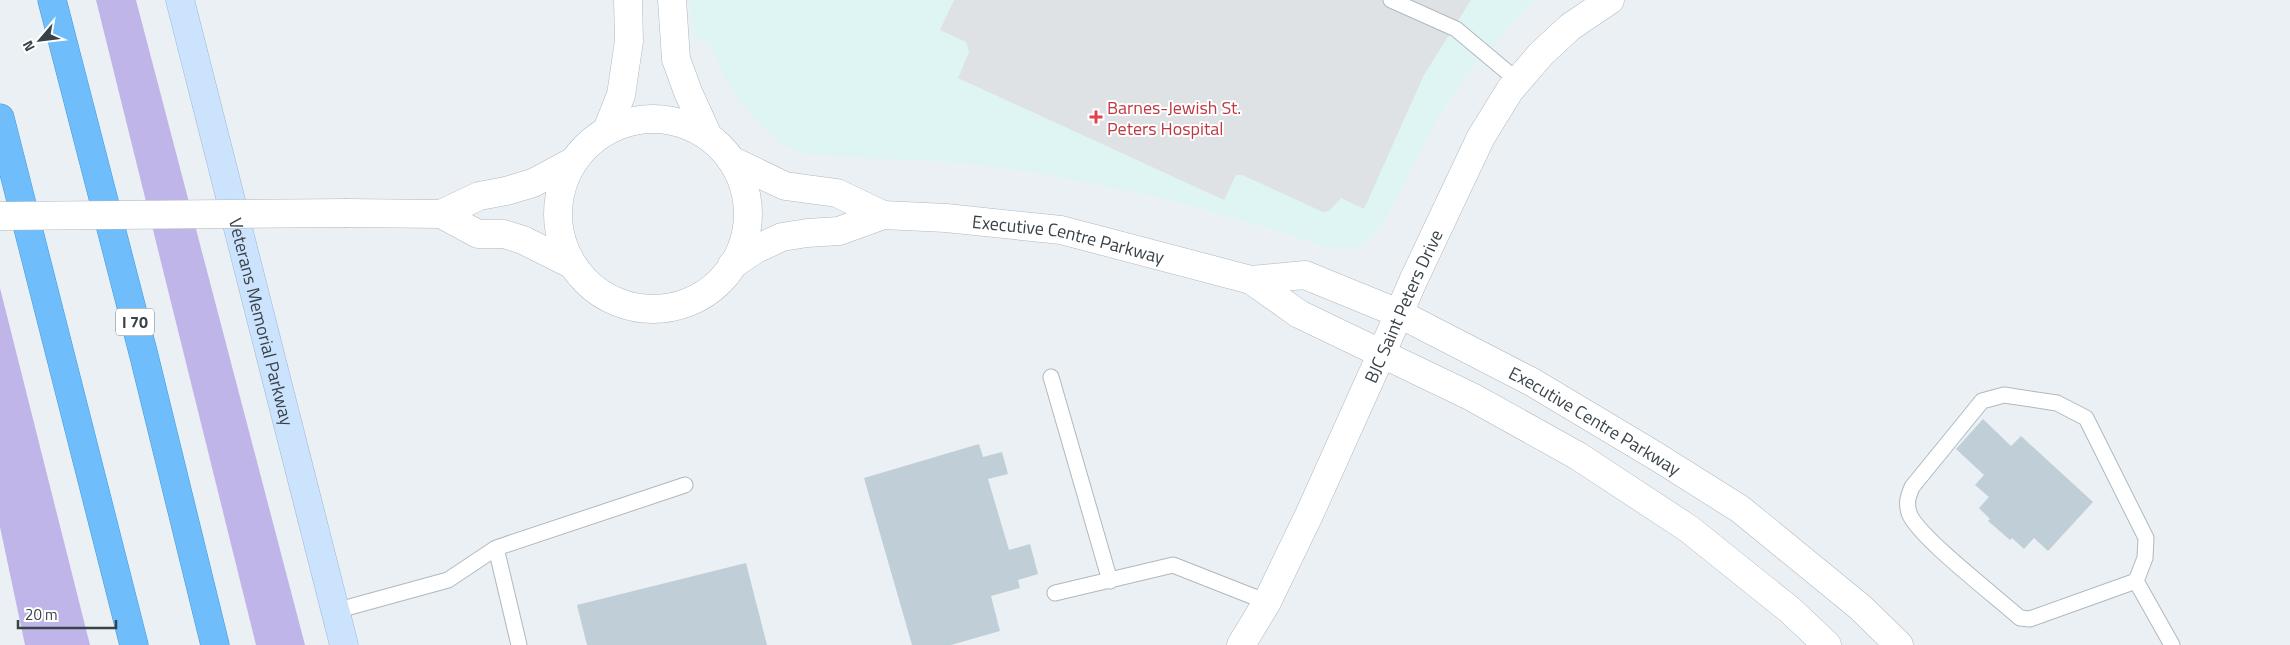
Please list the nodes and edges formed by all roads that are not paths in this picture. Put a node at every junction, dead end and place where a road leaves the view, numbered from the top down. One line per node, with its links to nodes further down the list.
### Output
1 (52, 0): 30 (highway, I 70)
2 (180, 0): 28 (main road, Veterans Memorial Parkway)
3 (628, 0): 9 (street)
4 (672, 0): 10 (street)
5 (1391, 0): 7 (lane)
6 (1610, 0): 7 (street, BJC Saint Peters Drive)
7 (1518, 81): 19 (street, BJC Saint Peters Drive)
8 (0, 118): 29 (highway)
9 (607, 130): 10 (street); 12 (street)
10 (708, 136): 11 (street)
11 (731, 160): 15 (street, Executive Centre Parkway); 17 (street)
12 (572, 162): 13 (street); 16 (street)
13 (441, 214): 14 (street, bridge); 16 (street)
14 (0, 216)
15 (883, 216): 17 (street, Executive Centre Parkway); 18 (street, Executive Centre Parkway)
16 (572, 264): 17 (street)
17 (732, 265)
18 (1251, 280): 19 (street, Executive Centre Parkway); 20 (street, Executive Centre Parkway)
19 (1398, 313): 20 (street, BJC Saint Peters Drive); 35 (street, Executive Centre Parkway)
20 (1381, 355): 27 (street, BJC Saint Peters Drive); 34 (street, Executive Centre Parkway)
21 (1051, 377): 24 (lane)
22 (686, 485): 23 (lane)
23 (496, 548): 28 (lane); 32 (lane)
24 (1110, 581): 26 (lane); 27 (lane)
25 (2136, 581): 25 (lane); 36 (lane)
26 (1055, 594)
27 (1267, 602): 33 (street, BJC Saint Peters Drive)
28 (335, 611): 31 (main road, Veterans Memorial Parkway)
29 (134, 645)
30 (214, 645)
31 (344, 645)
32 (519, 645)
33 (1241, 645)
34 (1827, 645)
35 (1899, 645)
36 (2172, 645)

